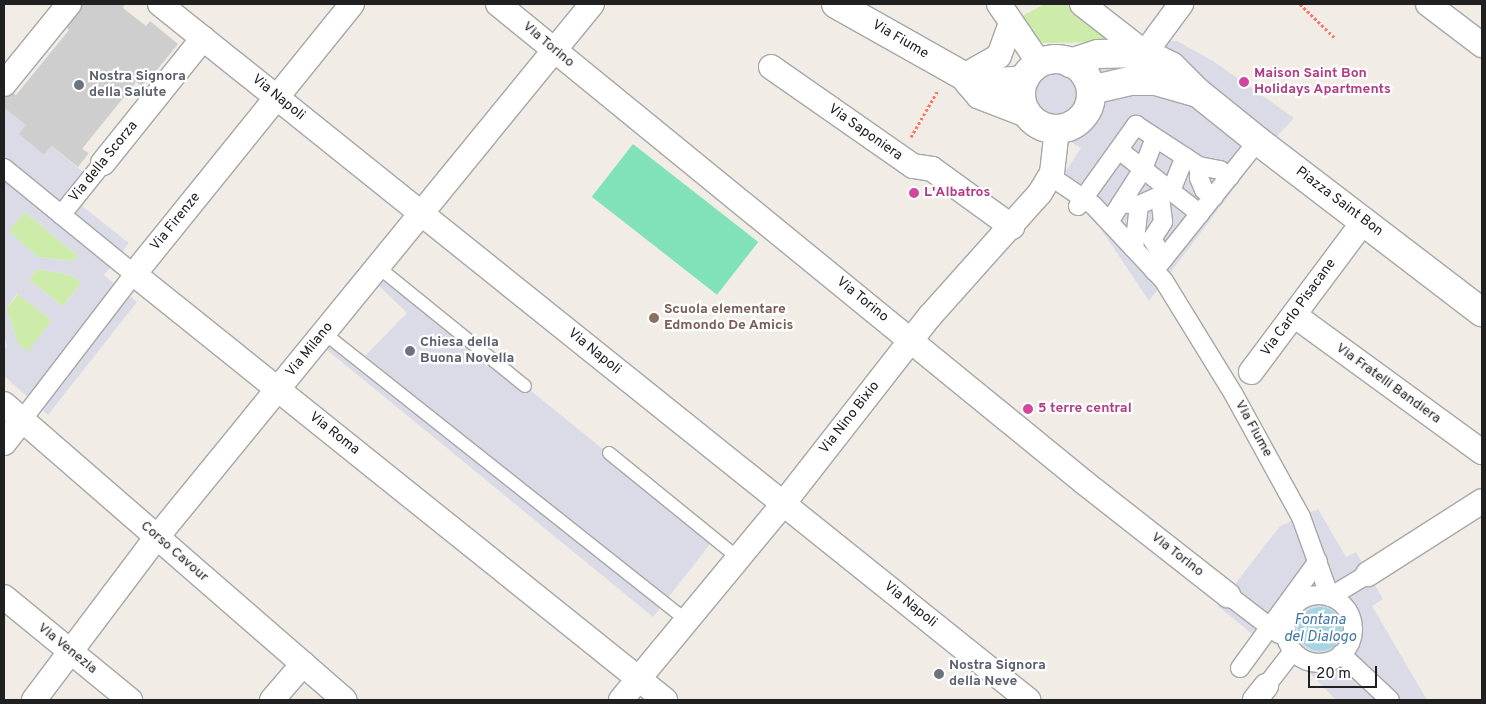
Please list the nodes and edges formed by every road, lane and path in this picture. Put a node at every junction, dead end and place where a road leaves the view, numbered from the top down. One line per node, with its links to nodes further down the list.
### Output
1 (69, 4): 21 (street)
2 (160, 4): 12 (street, Via Napoli)
3 (352, 4): 25 (street, Via Firenze)
4 (498, 4): 15 (street, Via Torino)
5 (592, 4): 15 (street, Via Milano)
6 (836, 4): 20 (street, Via Fiume)
7 (1082, 4): 16 (street)
8 (1181, 4): 16 (street)
9 (1300, 4): 13 (path)
10 (1428, 4): 14 (street)
11 (1005, 13): 19 (street); 20 (street)
12 (203, 38): 25 (street, Via Napoli); 33 (street, Via della Scorza)
13 (1335, 38)
14 (1482, 43)
15 (555, 50): 42 (street, Via Milano); 55 (street, Via Torino)
16 (1145, 53): 17 (street, Piazza Saint Bon); 24 (street, Piazza Saint Bon)
17 (1070, 63): 19 (street, Piazza Saint Bon); 23 (street)
18 (771, 67): 31 (street, Via Saponiera)
19 (1032, 72): 20 (street, Via Fiume); 26 (street)
20 (964, 76): 26 (street, Via Fiume)
21 (4, 84)
22 (938, 90): 31 (path)
23 (1091, 90): 24 (street, Piazza Saint Bon); 27 (street)
24 (1196, 92): 45 (street, Piazza Saint Bon)
25 (276, 97): 42 (street, Via Napoli); 51 (street, Via Firenze)
26 (1026, 113): 27 (street)
27 (1056, 129): 47 (street, Via Nino Bixio)
28 (1155, 138): 29 (street); 32 (street); 35 (street)
29 (1119, 150): 35 (street); 40 (street)
30 (1249, 152): 36 (street)
31 (899, 156): 47 (street, Via Saponiera)
32 (1192, 162): 36 (street); 38 (street); 39 (street)
33 (103, 163): 44 (street, Via della Scorza)
34 (4, 168): 44 (street, Via Roma)
35 (1143, 169): 38 (street); 41 (street)
36 (1230, 177): 39 (street)
37 (1059, 182): 40 (street)
38 (1165, 194): 41 (street); 43 (street); 49 (street)
39 (1214, 197): 43 (street)
40 (1081, 202): 46 (street)
41 (1130, 204): 46 (street); 48 (street)
42 (422, 214): 50 (street, Via Milano); 66 (street, Via Napoli)
43 (1200, 214): 49 (street)
44 (61, 215): 51 (street, Via Roma)
45 (1364, 220): 52 (street, Piazza Saint Bon); 53 (street, Via Carlo Pisacane)
46 (1109, 222): 48 (street)
47 (1012, 227): 55 (street, Via Nino Bixio)
48 (1134, 249): 49 (street)
49 (1159, 265): 59 (street, Via Fiume)
50 (378, 267): 54 (street, Via Milano); 57 (lane)
51 (134, 274): 58 (street, Via Roma); 61 (street, Via Firenze)
52 (1482, 312)
53 (1294, 315): 56 (street, Via Carlo Pisacane); 63 (street, Via Fratelli Bandiera)
54 (324, 333): 58 (street, Via Milano); 75 (lane)
55 (911, 340): 66 (street, Via Nino Bixio); 71 (street, Via Torino)
56 (1251, 372): 59 (street, Via Carlo Pisacane)
57 (525, 386)
58 (278, 389): 67 (street, Via Milano); 82 (street, Via Roma)
59 (1234, 395): 69 (street, Via Fiume)
60 (4, 404): 61 (street, Corso Cavour)
61 (22, 420): 62 (street, Via Firenze); 67 (street, Corso Cavour)
62 (4, 443)
63 (1482, 452)
64 (609, 453): 68 (lane)
65 (1482, 501): 70 (street)
66 (783, 504): 68 (street, Via Nino Bixio); 90 (street, Via Napoli)
67 (157, 537): 78 (street, Via Milano); 80 (street, Corso Cavour)
68 (738, 558): 75 (street, Via Nino Bixio)
69 (1318, 561): 73 (street, Via Fiume); 74 (street)
70 (1368, 574): 73 (street)
71 (1228, 595): 76 (street)
72 (4, 597): 78 (street, Via Venezia)
73 (1330, 597): 74 (street); 79 (street)
74 (1295, 599): 76 (street); 77 (street)
75 (687, 621): 82 (street, Via Nino Bixio)
76 (1269, 627): 77 (street); 81 (street)
77 (1290, 646): 79 (street); 83 (street)
78 (71, 652): 84 (street, Via Milano); 85 (street, Via Venezia)
79 (1341, 654): 91 (street)
80 (302, 664): 86 (street); 87 (street, Corso Cavour)
81 (1240, 668)
82 (639, 679): 88 (street, Via Nino Bixio); 89 (street, Via Roma)
83 (1266, 686)
84 (34, 700)
85 (130, 700)
86 (272, 700)
87 (344, 700)
88 (621, 700)
89 (665, 700)
90 (1028, 700)
91 (1390, 700)

